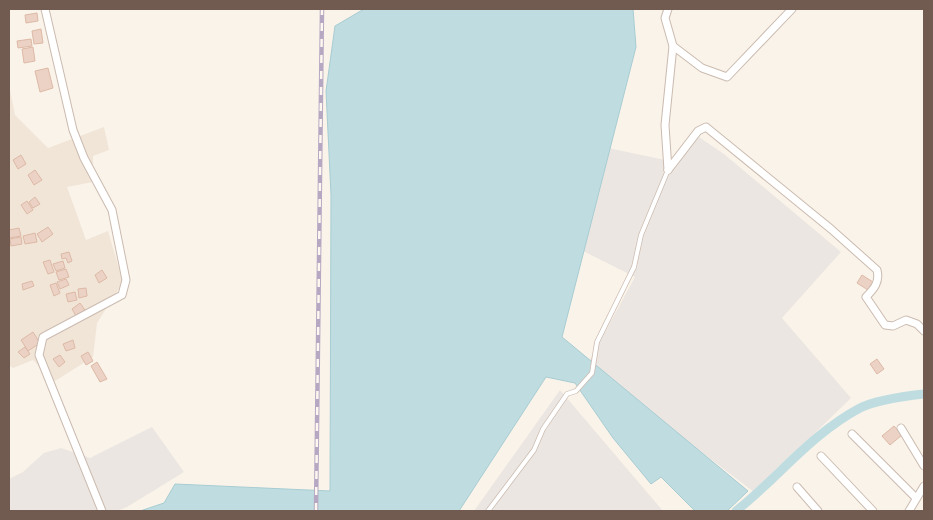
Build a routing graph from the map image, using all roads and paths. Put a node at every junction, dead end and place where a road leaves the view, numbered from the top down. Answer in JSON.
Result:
{"nodes":[{"id":1,"x":45,"y":9,"type":"edge"},
{"id":2,"x":668,"y":9,"type":"edge"},
{"id":3,"x":792,"y":9,"type":"edge"},
{"id":4,"x":673,"y":46,"type":"junction"},
{"id":5,"x":668,"y":170,"type":"junction"},
{"id":6,"x":924,"y":331,"type":"edge"},
{"id":7,"x":901,"y":428,"type":"dead end"},
{"id":8,"x":852,"y":434,"type":"dead end"},
{"id":9,"x":821,"y":456,"type":"dead end"},
{"id":10,"x":924,"y":466,"type":"edge"},
{"id":11,"x":924,"y":486,"type":"edge"},
{"id":12,"x":797,"y":487,"type":"dead end"},
{"id":13,"x":916,"y":498,"type":"junction"},
{"id":14,"x":102,"y":511,"type":"edge"},
{"id":15,"x":488,"y":511,"type":"edge"},
{"id":16,"x":818,"y":511,"type":"edge"},
{"id":17,"x":873,"y":511,"type":"edge"},
{"id":18,"x":908,"y":511,"type":"edge"}],
"edges":[{"from":1,"to":14,"type":"street"},
{"from":2,"to":4,"type":"street"},
{"from":3,"to":4,"type":"street"},
{"from":4,"to":5,"type":"street"},
{"from":5,"to":6,"type":"street"},
{"from":5,"to":15,"type":"lane"},
{"from":7,"to":10,"type":"street"},
{"from":8,"to":13,"type":"street"},
{"from":9,"to":17,"type":"street"},
{"from":11,"to":13,"type":"street"},
{"from":12,"to":16,"type":"street"},
{"from":13,"to":18,"type":"street"}]}
